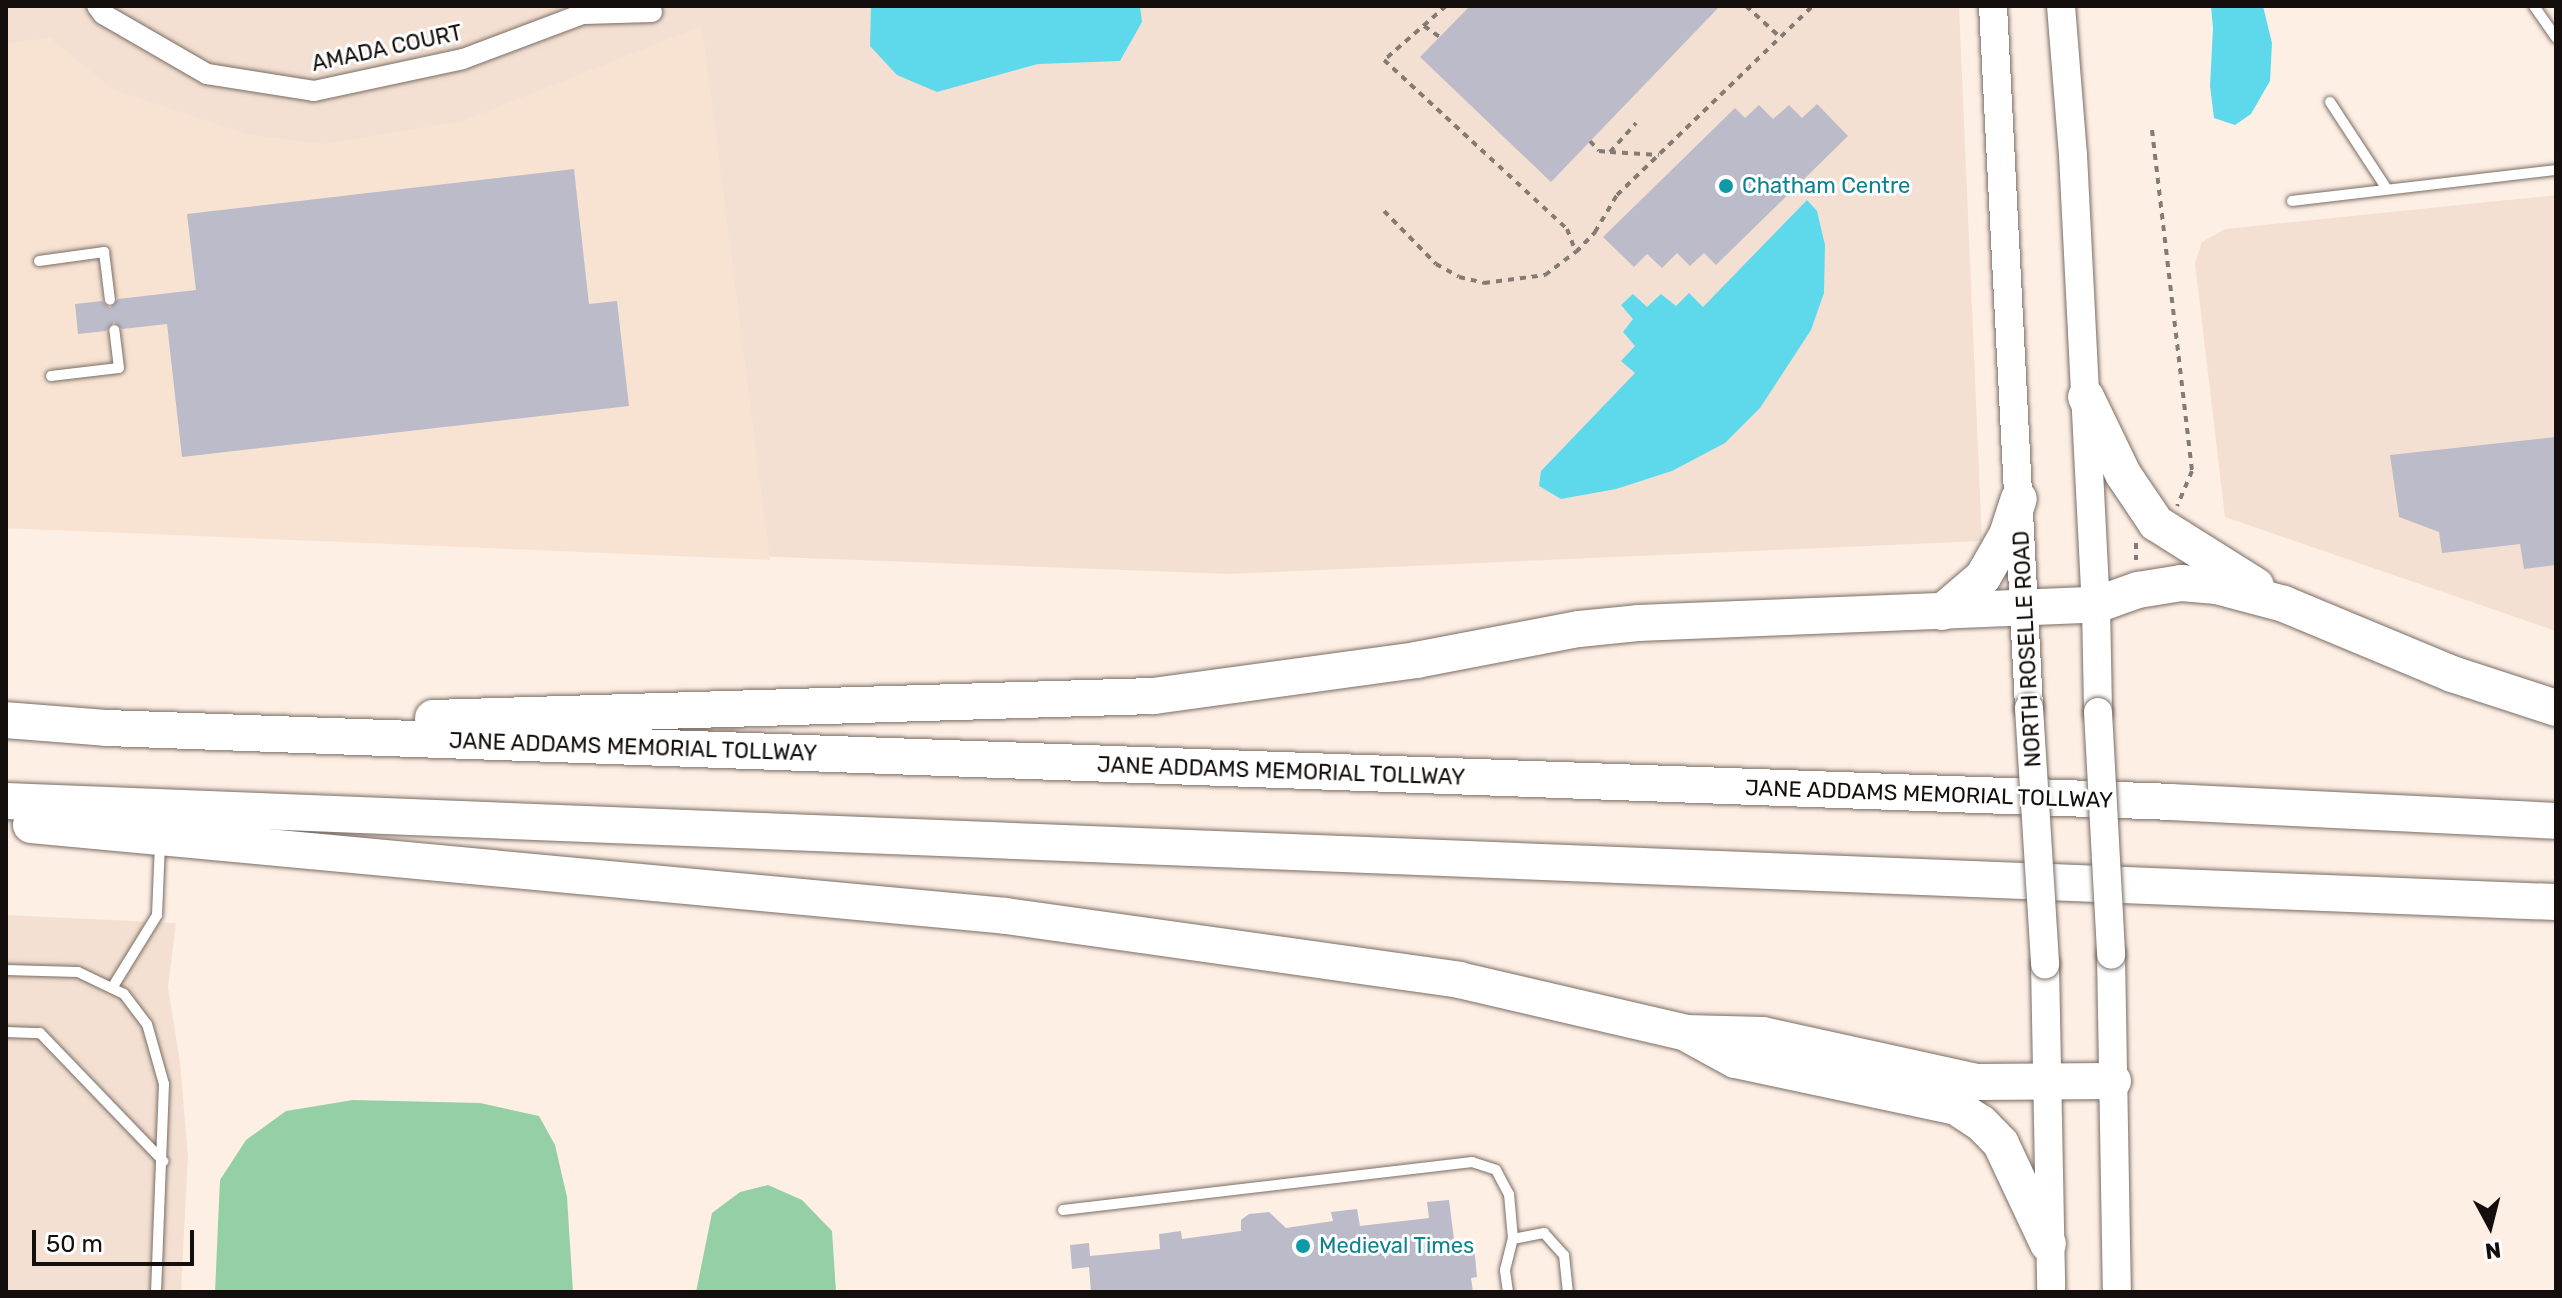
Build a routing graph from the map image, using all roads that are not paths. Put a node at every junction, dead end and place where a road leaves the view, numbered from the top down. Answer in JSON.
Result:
{"nodes":[{"id":1,"x":97,"y":6,"type":"edge"},
{"id":2,"x":1993,"y":6,"type":"edge"},
{"id":3,"x":2061,"y":6,"type":"edge"},
{"id":4,"x":2534,"y":6,"type":"edge"},
{"id":5,"x":652,"y":12,"type":"dead end"},
{"id":6,"x":2556,"y":38,"type":"edge"},
{"id":7,"x":2330,"y":102,"type":"dead end"},
{"id":8,"x":2556,"y":170,"type":"edge"},
{"id":9,"x":2387,"y":189,"type":"junction"},
{"id":10,"x":2292,"y":201,"type":"dead end"},
{"id":11,"x":39,"y":261,"type":"dead end"},
{"id":12,"x":110,"y":300,"type":"dead end"},
{"id":13,"x":114,"y":330,"type":"dead end"},
{"id":14,"x":51,"y":376,"type":"dead end"},
{"id":15,"x":2086,"y":397,"type":"junction"},
{"id":16,"x":2019,"y":499,"type":"junction"},
{"id":17,"x":2284,"y":604,"type":"junction"},
{"id":18,"x":2096,"y":605,"type":"junction"},
{"id":19,"x":2025,"y":608,"type":"junction"},
{"id":20,"x":1942,"y":612,"type":"junction"},
{"id":21,"x":2556,"y":708,"type":"edge"},
{"id":22,"x":6,"y":720,"type":"edge"},
{"id":23,"x":107,"y":728,"type":"junction"},
{"id":24,"x":6,"y":801,"type":"edge"},
{"id":25,"x":2556,"y":821,"type":"edge"},
{"id":26,"x":6,"y":822,"type":"edge"},
{"id":27,"x":161,"y":837,"type":"junction"},
{"id":28,"x":2556,"y":902,"type":"edge"},
{"id":29,"x":6,"y":970,"type":"edge"},
{"id":30,"x":112,"y":988,"type":"junction"},
{"id":31,"x":6,"y":1032,"type":"edge"},
{"id":32,"x":1686,"y":1033,"type":"junction"},
{"id":33,"x":2113,"y":1081,"type":"junction"},
{"id":34,"x":2047,"y":1084,"type":"junction"},
{"id":35,"x":163,"y":1161,"type":"junction"},
{"id":36,"x":1063,"y":1210,"type":"dead end"},
{"id":37,"x":1513,"y":1239,"type":"junction"},
{"id":38,"x":2048,"y":1244,"type":"junction"},
{"id":39,"x":156,"y":1292,"type":"edge"},
{"id":40,"x":1508,"y":1292,"type":"edge"},
{"id":41,"x":1568,"y":1292,"type":"edge"},
{"id":42,"x":2051,"y":1292,"type":"edge"},
{"id":43,"x":2117,"y":1292,"type":"edge"}],
"edges":[{"from":1,"to":5,"type":"street","name":"AMADA COURT"},
{"from":2,"to":16,"type":"main road","name":"NORTH ROSELLE ROAD"},
{"from":3,"to":15,"type":"main road"},
{"from":4,"to":6,"type":"lane"},
{"from":7,"to":9,"type":"lane"},
{"from":8,"to":9,"type":"lane"},
{"from":9,"to":10,"type":"lane"},
{"from":11,"to":12,"type":"lane"},
{"from":13,"to":14,"type":"lane"},
{"from":15,"to":17,"type":"highway"},
{"from":15,"to":18,"type":"main road"},
{"from":16,"to":19,"type":"main road","name":"NORTH ROSELLE ROAD"},
{"from":16,"to":20,"type":"highway"},
{"from":17,"to":18,"type":"highway"},
{"from":17,"to":21,"type":"highway"},
{"from":18,"to":19,"type":"highway"},
{"from":18,"to":33,"type":"main road","bridge":true},
{"from":19,"to":20,"type":"highway"},
{"from":19,"to":34,"type":"main road","name":"NORTH ROSELLE ROAD","bridge":true},
{"from":20,"to":23,"type":"highway"},
{"from":22,"to":23,"type":"highway","name":"JANE ADDAMS MEMORIAL TOLLWAY"},
{"from":23,"to":25,"type":"highway","name":"JANE ADDAMS MEMORIAL TOLLWAY"},
{"from":24,"to":28,"type":"highway"},
{"from":26,"to":27,"type":"highway"},
{"from":27,"to":30,"type":"lane"},
{"from":27,"to":32,"type":"highway"},
{"from":29,"to":30,"type":"lane"},
{"from":30,"to":35,"type":"lane"},
{"from":31,"to":35,"type":"lane"},
{"from":32,"to":34,"type":"highway"},
{"from":32,"to":38,"type":"highway"},
{"from":33,"to":34,"type":"highway"},
{"from":33,"to":43,"type":"main road"},
{"from":34,"to":38,"type":"main road","name":"NORTH ROSELLE ROAD"},
{"from":35,"to":39,"type":"lane"},
{"from":36,"to":37,"type":"lane"},
{"from":37,"to":40,"type":"lane"},
{"from":37,"to":41,"type":"lane"},
{"from":38,"to":42,"type":"main road","name":"NORTH ROSELLE ROAD"}]}
